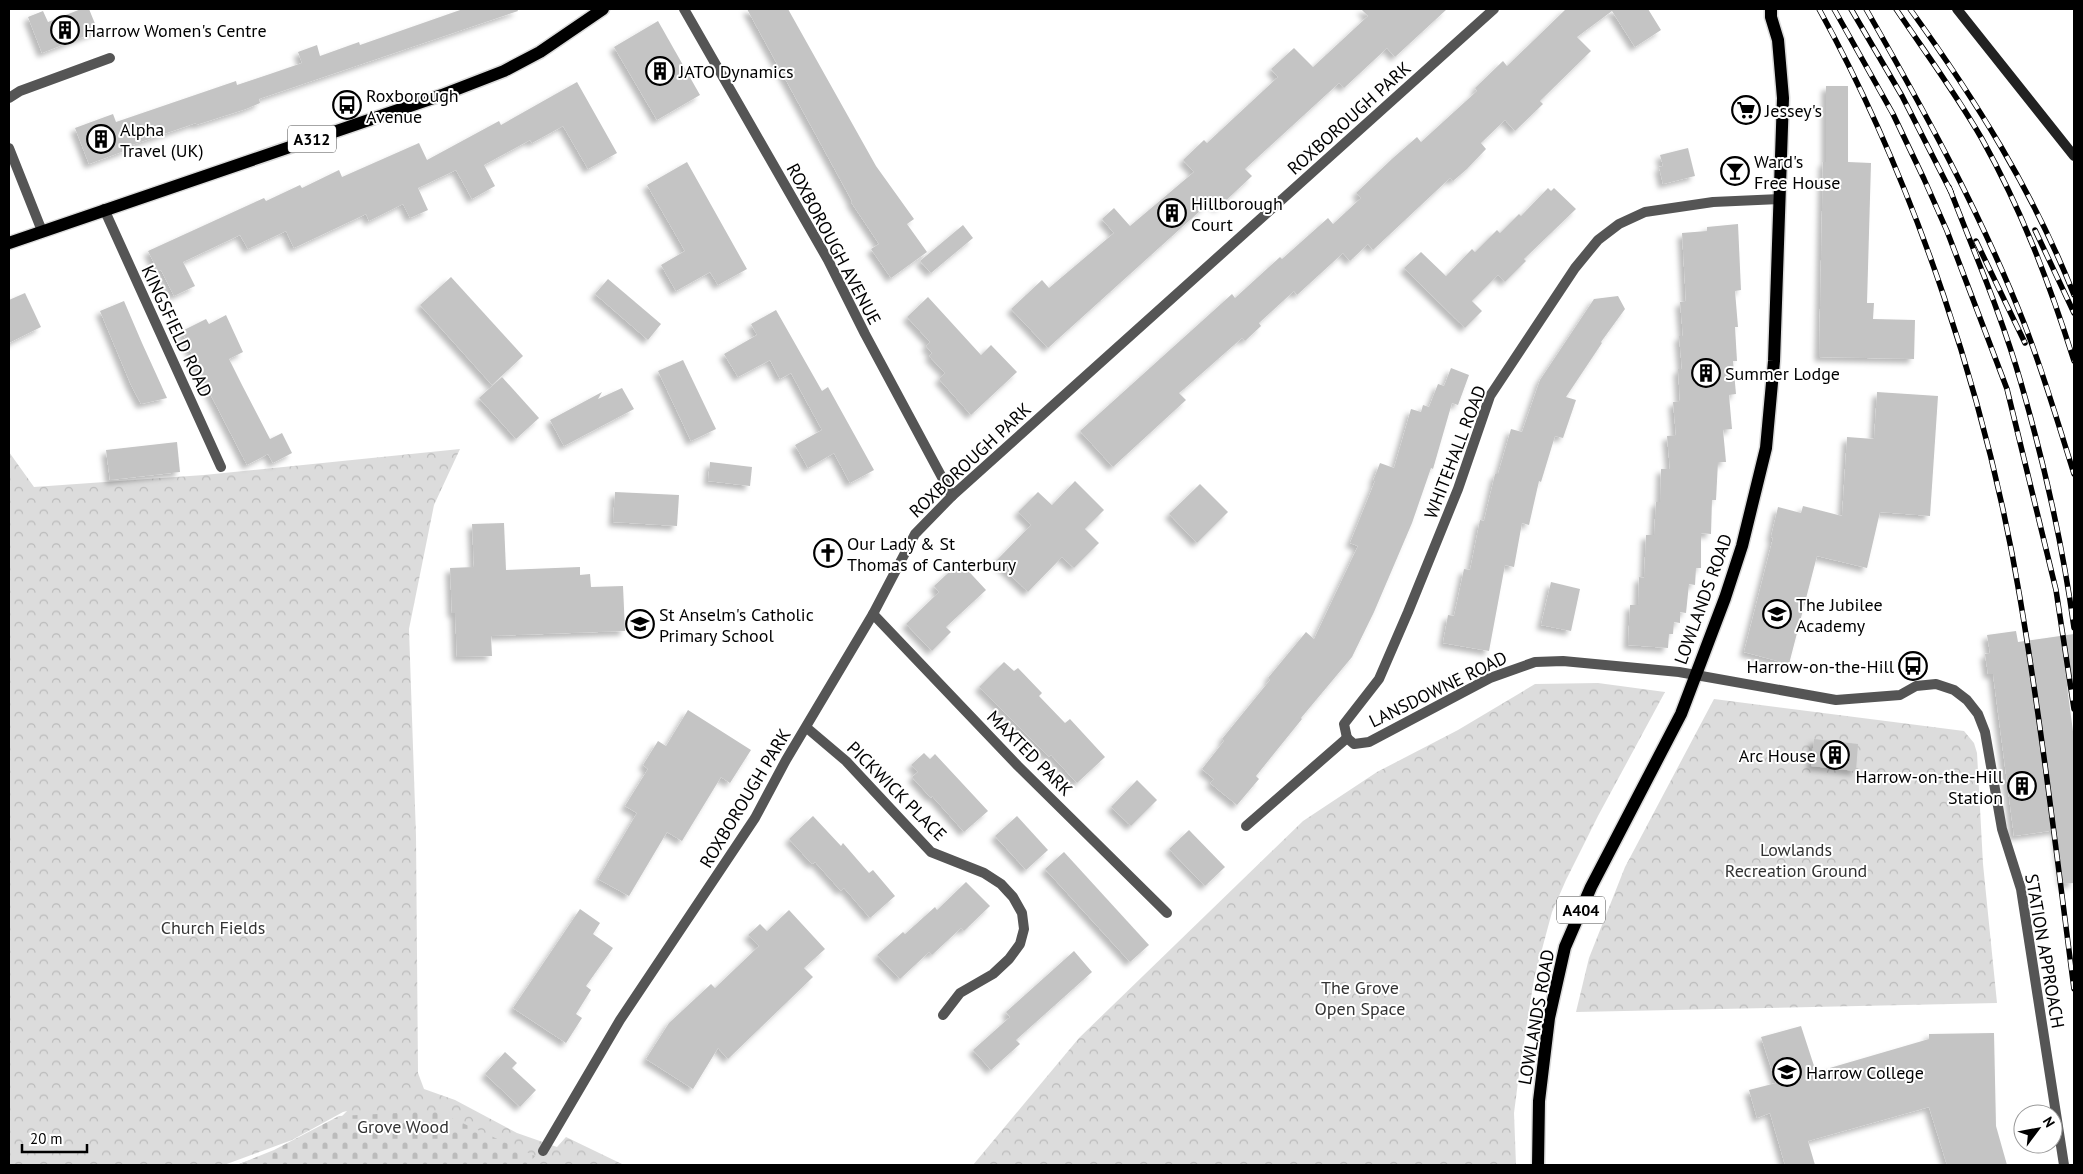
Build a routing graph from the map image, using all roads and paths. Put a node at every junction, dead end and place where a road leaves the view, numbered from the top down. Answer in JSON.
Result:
{"nodes":[{"id":1,"x":603,"y":9,"type":"edge"},
{"id":2,"x":684,"y":9,"type":"edge"},
{"id":3,"x":1494,"y":9,"type":"edge"},
{"id":4,"x":1957,"y":9,"type":"edge"},
{"id":5,"x":1768,"y":12,"type":"edge"},
{"id":6,"x":110,"y":58,"type":"dead end"},
{"id":7,"x":9,"y":98,"type":"edge"},
{"id":8,"x":9,"y":148,"type":"edge"},
{"id":9,"x":2074,"y":156,"type":"edge"},
{"id":10,"x":1780,"y":199,"type":"junction"},
{"id":11,"x":104,"y":210,"type":"junction"},
{"id":12,"x":42,"y":231,"type":"junction"},
{"id":13,"x":9,"y":243,"type":"edge"},
{"id":14,"x":221,"y":467,"type":"dead end"},
{"id":15,"x":952,"y":496,"type":"junction"},
{"id":16,"x":873,"y":614,"type":"junction"},
{"id":17,"x":1695,"y":674,"type":"junction"},
{"id":18,"x":807,"y":728,"type":"junction"},
{"id":19,"x":1348,"y":738,"type":"junction"},
{"id":20,"x":1246,"y":826,"type":"dead end"},
{"id":21,"x":1167,"y":913,"type":"dead end"},
{"id":22,"x":942,"y":1015,"type":"dead end"},
{"id":23,"x":543,"y":1151,"type":"dead end"},
{"id":24,"x":1538,"y":1165,"type":"edge"},
{"id":25,"x":2064,"y":1165,"type":"edge"}],
"edges":[{"from":1,"to":11,"type":"main road","number":"A312"},
{"from":2,"to":15,"type":"street","name":"ROXBOROUGH AVENUE"},
{"from":3,"to":15,"type":"street","name":"ROXBOROUGH PARK"},
{"from":4,"to":9,"type":"main road"},
{"from":5,"to":10,"type":"main road","name":"LOWLANDS ROAD","number":"A404"},
{"from":6,"to":7,"type":"street"},
{"from":8,"to":12,"type":"street"},
{"from":10,"to":17,"type":"main road","name":"LOWLANDS ROAD","number":"A404"},
{"from":10,"to":19,"type":"street","name":"WHITEHALL ROAD"},
{"from":11,"to":12,"type":"main road","number":"A312"},
{"from":11,"to":14,"type":"street","name":"KINGSFIELD ROAD"},
{"from":12,"to":13,"type":"main road","number":"A312"},
{"from":15,"to":16,"type":"street","name":"ROXBOROUGH PARK"},
{"from":16,"to":18,"type":"street","name":"ROXBOROUGH PARK"},
{"from":16,"to":21,"type":"street","name":"MAXTED PARK"},
{"from":17,"to":19,"type":"street","name":"LANSDOWNE ROAD"},
{"from":17,"to":24,"type":"main road","name":"LOWLANDS ROAD","number":"A404"},
{"from":17,"to":25,"type":"street","name":"STATION APPROACH"},
{"from":18,"to":22,"type":"street","name":"PICKWICK PLACE"},
{"from":18,"to":23,"type":"street","name":"ROXBOROUGH PARK"},
{"from":19,"to":20,"type":"street"}]}
